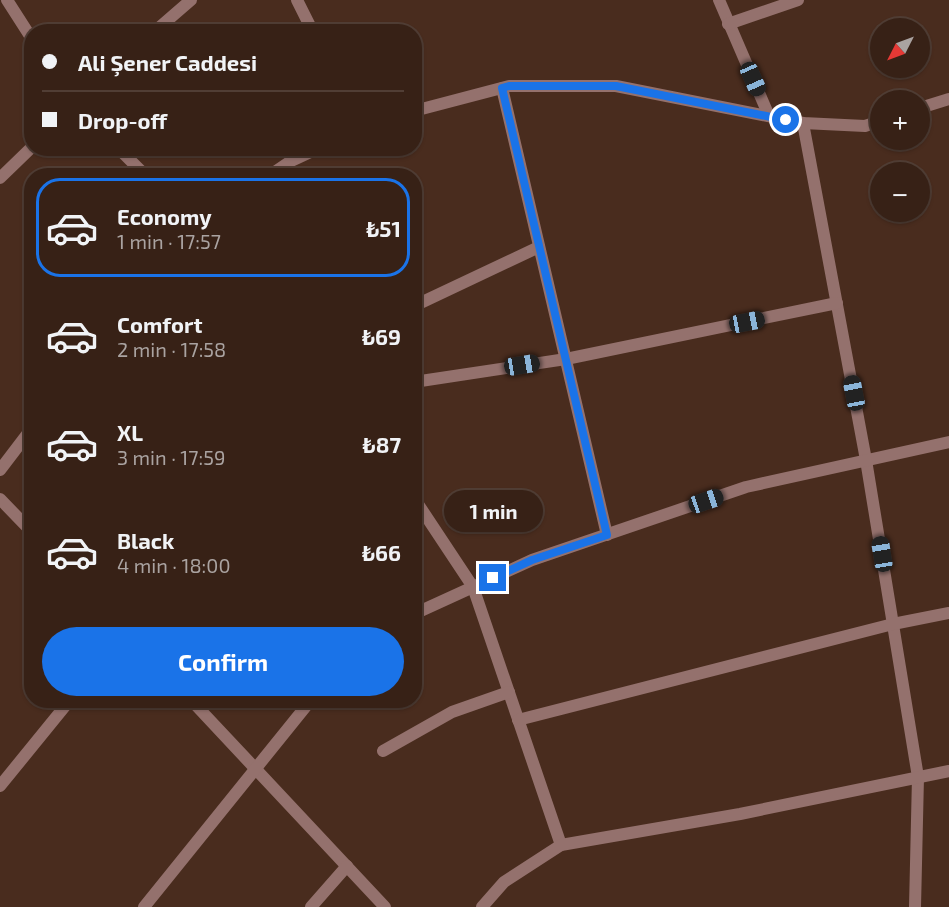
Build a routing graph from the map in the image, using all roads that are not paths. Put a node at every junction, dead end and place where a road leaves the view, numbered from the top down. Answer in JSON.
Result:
{"nodes":[{"id":1,"x":7,"y":0,"type":"edge"},
{"id":2,"x":191,"y":0,"type":"edge"},
{"id":3,"x":297,"y":0,"type":"edge"},
{"id":4,"x":719,"y":0,"type":"edge"},
{"id":5,"x":798,"y":0,"type":"edge"},
{"id":6,"x":163,"y":24,"type":"edge"},
{"id":7,"x":309,"y":24,"type":"edge"},
{"id":8,"x":728,"y":24,"type":"junction"},
{"id":9,"x":24,"y":27,"type":"edge"},
{"id":10,"x":502,"y":88,"type":"junction"},
{"id":11,"x":949,"y":99,"type":"edge"},
{"id":12,"x":930,"y":105,"type":"edge"},
{"id":13,"x":422,"y":109,"type":"edge"},
{"id":14,"x":769,"y":116,"type":"junction"},
{"id":15,"x":803,"y":123,"type":"junction"},
{"id":16,"x":870,"y":124,"type":"edge"},
{"id":17,"x":24,"y":155,"type":"edge"},
{"id":18,"x":126,"y":156,"type":"edge"},
{"id":19,"x":302,"y":156,"type":"edge"},
{"id":20,"x":138,"y":168,"type":"edge"},
{"id":21,"x":281,"y":168,"type":"edge"},
{"id":22,"x":0,"y":178,"type":"edge"},
{"id":23,"x":539,"y":247,"type":"junction"},
{"id":24,"x":422,"y":302,"type":"edge"},
{"id":25,"x":837,"y":303,"type":"junction"},
{"id":26,"x":566,"y":358,"type":"junction"},
{"id":27,"x":422,"y":381,"type":"edge"},
{"id":28,"x":24,"y":438,"type":"edge"},
{"id":29,"x":949,"y":442,"type":"edge"},
{"id":30,"x":866,"y":460,"type":"junction"},
{"id":31,"x":0,"y":470,"type":"edge"},
{"id":32,"x":0,"y":499,"type":"edge"},
{"id":33,"x":422,"y":510,"type":"edge"},
{"id":34,"x":24,"y":524,"type":"edge"},
{"id":35,"x":607,"y":535,"type":"junction"},
{"id":36,"x":473,"y":587,"type":"junction"},
{"id":37,"x":422,"y":610,"type":"edge"},
{"id":38,"x":949,"y":613,"type":"edge"},
{"id":39,"x":893,"y":624,"type":"junction"},
{"id":40,"x":509,"y":692,"type":"junction"},
{"id":41,"x":63,"y":708,"type":"edge"},
{"id":42,"x":198,"y":708,"type":"edge"},
{"id":43,"x":305,"y":708,"type":"edge"},
{"id":44,"x":518,"y":720,"type":"junction"},
{"id":45,"x":383,"y":751,"type":"dead end"},
{"id":46,"x":256,"y":770,"type":"junction"},
{"id":47,"x":949,"y":771,"type":"edge"},
{"id":48,"x":918,"y":777,"type":"junction"},
{"id":49,"x":0,"y":786,"type":"edge"},
{"id":50,"x":561,"y":845,"type":"junction"},
{"id":51,"x":346,"y":866,"type":"junction"},
{"id":52,"x":144,"y":907,"type":"edge"},
{"id":53,"x":311,"y":907,"type":"edge"},
{"id":54,"x":385,"y":907,"type":"edge"},
{"id":55,"x":482,"y":907,"type":"edge"},
{"id":56,"x":915,"y":907,"type":"edge"}],
"edges":[{"from":1,"to":9,"type":"street"},
{"from":2,"to":6,"type":"street"},
{"from":3,"to":7,"type":"street"},
{"from":4,"to":8,"type":"street"},
{"from":5,"to":8,"type":"street"},
{"from":8,"to":14,"type":"street"},
{"from":10,"to":13,"type":"street"},
{"from":10,"to":14,"type":"street"},
{"from":10,"to":23,"type":"street"},
{"from":11,"to":12,"type":"street"},
{"from":14,"to":15,"type":"street"},
{"from":15,"to":16,"type":"street"},
{"from":15,"to":25,"type":"street"},
{"from":17,"to":22,"type":"street"},
{"from":18,"to":20,"type":"street"},
{"from":19,"to":21,"type":"street"},
{"from":23,"to":24,"type":"street"},
{"from":23,"to":26,"type":"street"},
{"from":25,"to":26,"type":"street"},
{"from":25,"to":30,"type":"street"},
{"from":26,"to":27,"type":"street"},
{"from":26,"to":35,"type":"street"},
{"from":28,"to":31,"type":"street"},
{"from":29,"to":30,"type":"street"},
{"from":30,"to":35,"type":"street"},
{"from":30,"to":39,"type":"street"},
{"from":32,"to":34,"type":"street"},
{"from":33,"to":36,"type":"street"},
{"from":35,"to":36,"type":"street"},
{"from":36,"to":37,"type":"street"},
{"from":36,"to":40,"type":"street"},
{"from":38,"to":39,"type":"street"},
{"from":39,"to":44,"type":"street"},
{"from":39,"to":48,"type":"street"},
{"from":40,"to":44,"type":"street"},
{"from":40,"to":45,"type":"street"},
{"from":41,"to":49,"type":"street"},
{"from":42,"to":46,"type":"street"},
{"from":43,"to":46,"type":"street"},
{"from":44,"to":50,"type":"street"},
{"from":46,"to":51,"type":"street"},
{"from":46,"to":52,"type":"street"},
{"from":47,"to":48,"type":"street"},
{"from":48,"to":50,"type":"street"},
{"from":48,"to":56,"type":"street"},
{"from":50,"to":55,"type":"street"},
{"from":51,"to":53,"type":"street"},
{"from":51,"to":54,"type":"street"}]}
